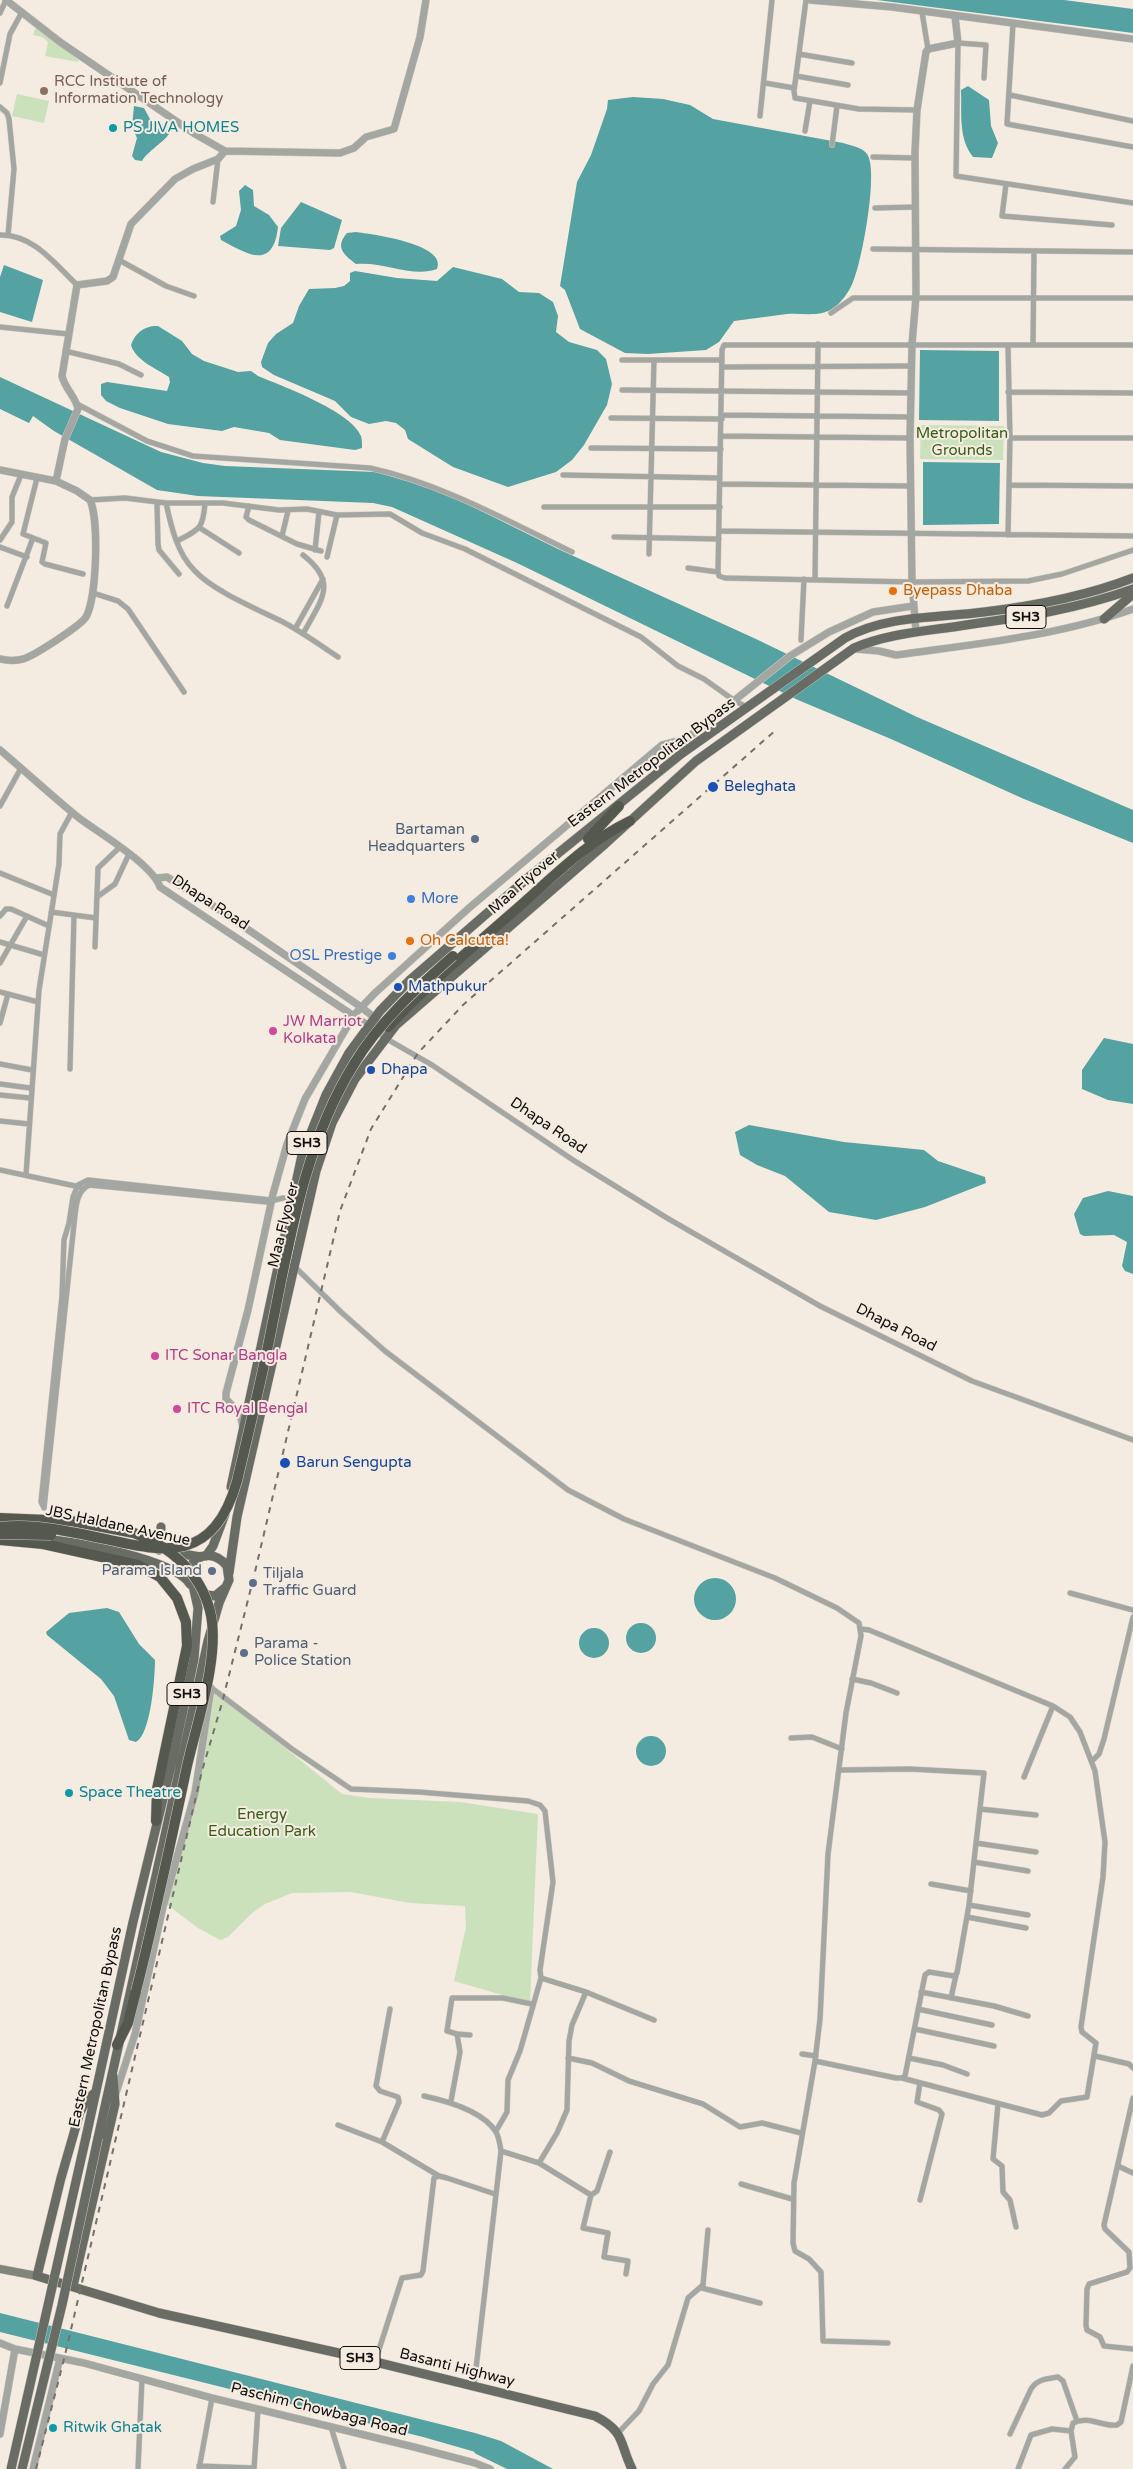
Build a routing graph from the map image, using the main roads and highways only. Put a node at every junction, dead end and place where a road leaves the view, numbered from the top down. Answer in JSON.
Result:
{"nodes":[{"id":1,"x":1133,"y":578,"type":"edge"},
{"id":2,"x":1133,"y":589,"type":"edge"},
{"id":3,"x":1133,"y":594,"type":"edge"},
{"id":4,"x":1104,"y":620,"type":"road end"},
{"id":5,"x":619,"y":806,"type":"junction"},
{"id":6,"x":630,"y":821,"type":"junction"},
{"id":7,"x":458,"y":956,"type":"junction"},
{"id":8,"x":0,"y":1518,"type":"edge"},
{"id":9,"x":0,"y":1523,"type":"edge"},
{"id":10,"x":0,"y":1527,"type":"edge"},
{"id":11,"x":162,"y":1527,"type":"dead end"},
{"id":12,"x":0,"y":1534,"type":"edge"},
{"id":13,"x":0,"y":1540,"type":"edge"},
{"id":14,"x":159,"y":1550,"type":"junction"},
{"id":15,"x":203,"y":1556,"type":"junction"},
{"id":16,"x":230,"y":1573,"type":"junction"},
{"id":17,"x":192,"y":1587,"type":"junction"},
{"id":18,"x":226,"y":1587,"type":"junction"},
{"id":19,"x":156,"y":1821,"type":"junction"},
{"id":20,"x":117,"y":2045,"type":"junction"},
{"id":21,"x":112,"y":2068,"type":"junction"},
{"id":22,"x":96,"y":2092,"type":"junction"},
{"id":23,"x":0,"y":2269,"type":"edge"},
{"id":24,"x":37,"y":2276,"type":"junction"},
{"id":25,"x":73,"y":2286,"type":"junction"},
{"id":26,"x":630,"y":2463,"type":"edge"},
{"id":27,"x":11,"y":2469,"type":"edge"},
{"id":28,"x":22,"y":2469,"type":"edge"}],
"edges":[{"from":1,"to":5,"type":"main road","name":"Eastern Metropolitan Bypass","number":"SH3"},
{"from":2,"to":6,"type":"main road","name":"Eastern Metropolitan Bypass","number":"SH3"},
{"from":3,"to":4,"type":"main road"},
{"from":5,"to":7,"type":"highway","name":"Maa Flyover"},
{"from":5,"to":15,"type":"main road","name":"Eastern Metropolitan Bypass","number":"SH3"},
{"from":6,"to":7,"type":"highway","name":"Maa Flyover"},
{"from":6,"to":16,"type":"main road","name":"Eastern Metropolitan Bypass","number":"SH3"},
{"from":7,"to":10,"type":"highway","name":"Maa Flyover","bridge":true},
{"from":7,"to":12,"type":"highway","name":"Maa Flyover","bridge":true},
{"from":8,"to":20,"type":"highway","bridge":true},
{"from":9,"to":14,"type":"main road","name":"JBS Haldane Avenue"},
{"from":11,"to":14,"type":"main road"},
{"from":13,"to":17,"type":"main road","name":"JBS Haldane Avenue"},
{"from":13,"to":19,"type":"highway"},
{"from":14,"to":15,"type":"main road","name":"JBS Haldane Avenue"},
{"from":15,"to":16,"type":"main road"},
{"from":15,"to":17,"type":"main road","number":"SH3"},
{"from":16,"to":18,"type":"main road","number":"SH3"},
{"from":17,"to":18,"type":"main road"},
{"from":17,"to":19,"type":"main road","name":"Eastern Metropolitan Bypass","number":"SH3"},
{"from":18,"to":20,"type":"main road","number":"SH3"},
{"from":19,"to":22,"type":"main road","name":"Eastern Metropolitan Bypass","number":"SH3"},
{"from":20,"to":21,"type":"main road","number":"SH3"},
{"from":21,"to":25,"type":"main road","number":"SH3"},
{"from":21,"to":28,"type":"main road","bridge":true},
{"from":22,"to":24,"type":"main road","number":"SH3"},
{"from":22,"to":27,"type":"main road","name":"Eastern Metropolitan Bypass","bridge":true},
{"from":23,"to":24,"type":"main road"},
{"from":24,"to":25,"type":"main road","number":"SH3"},
{"from":25,"to":26,"type":"main road","name":"Basanti Highway","number":"SH3"}]}
